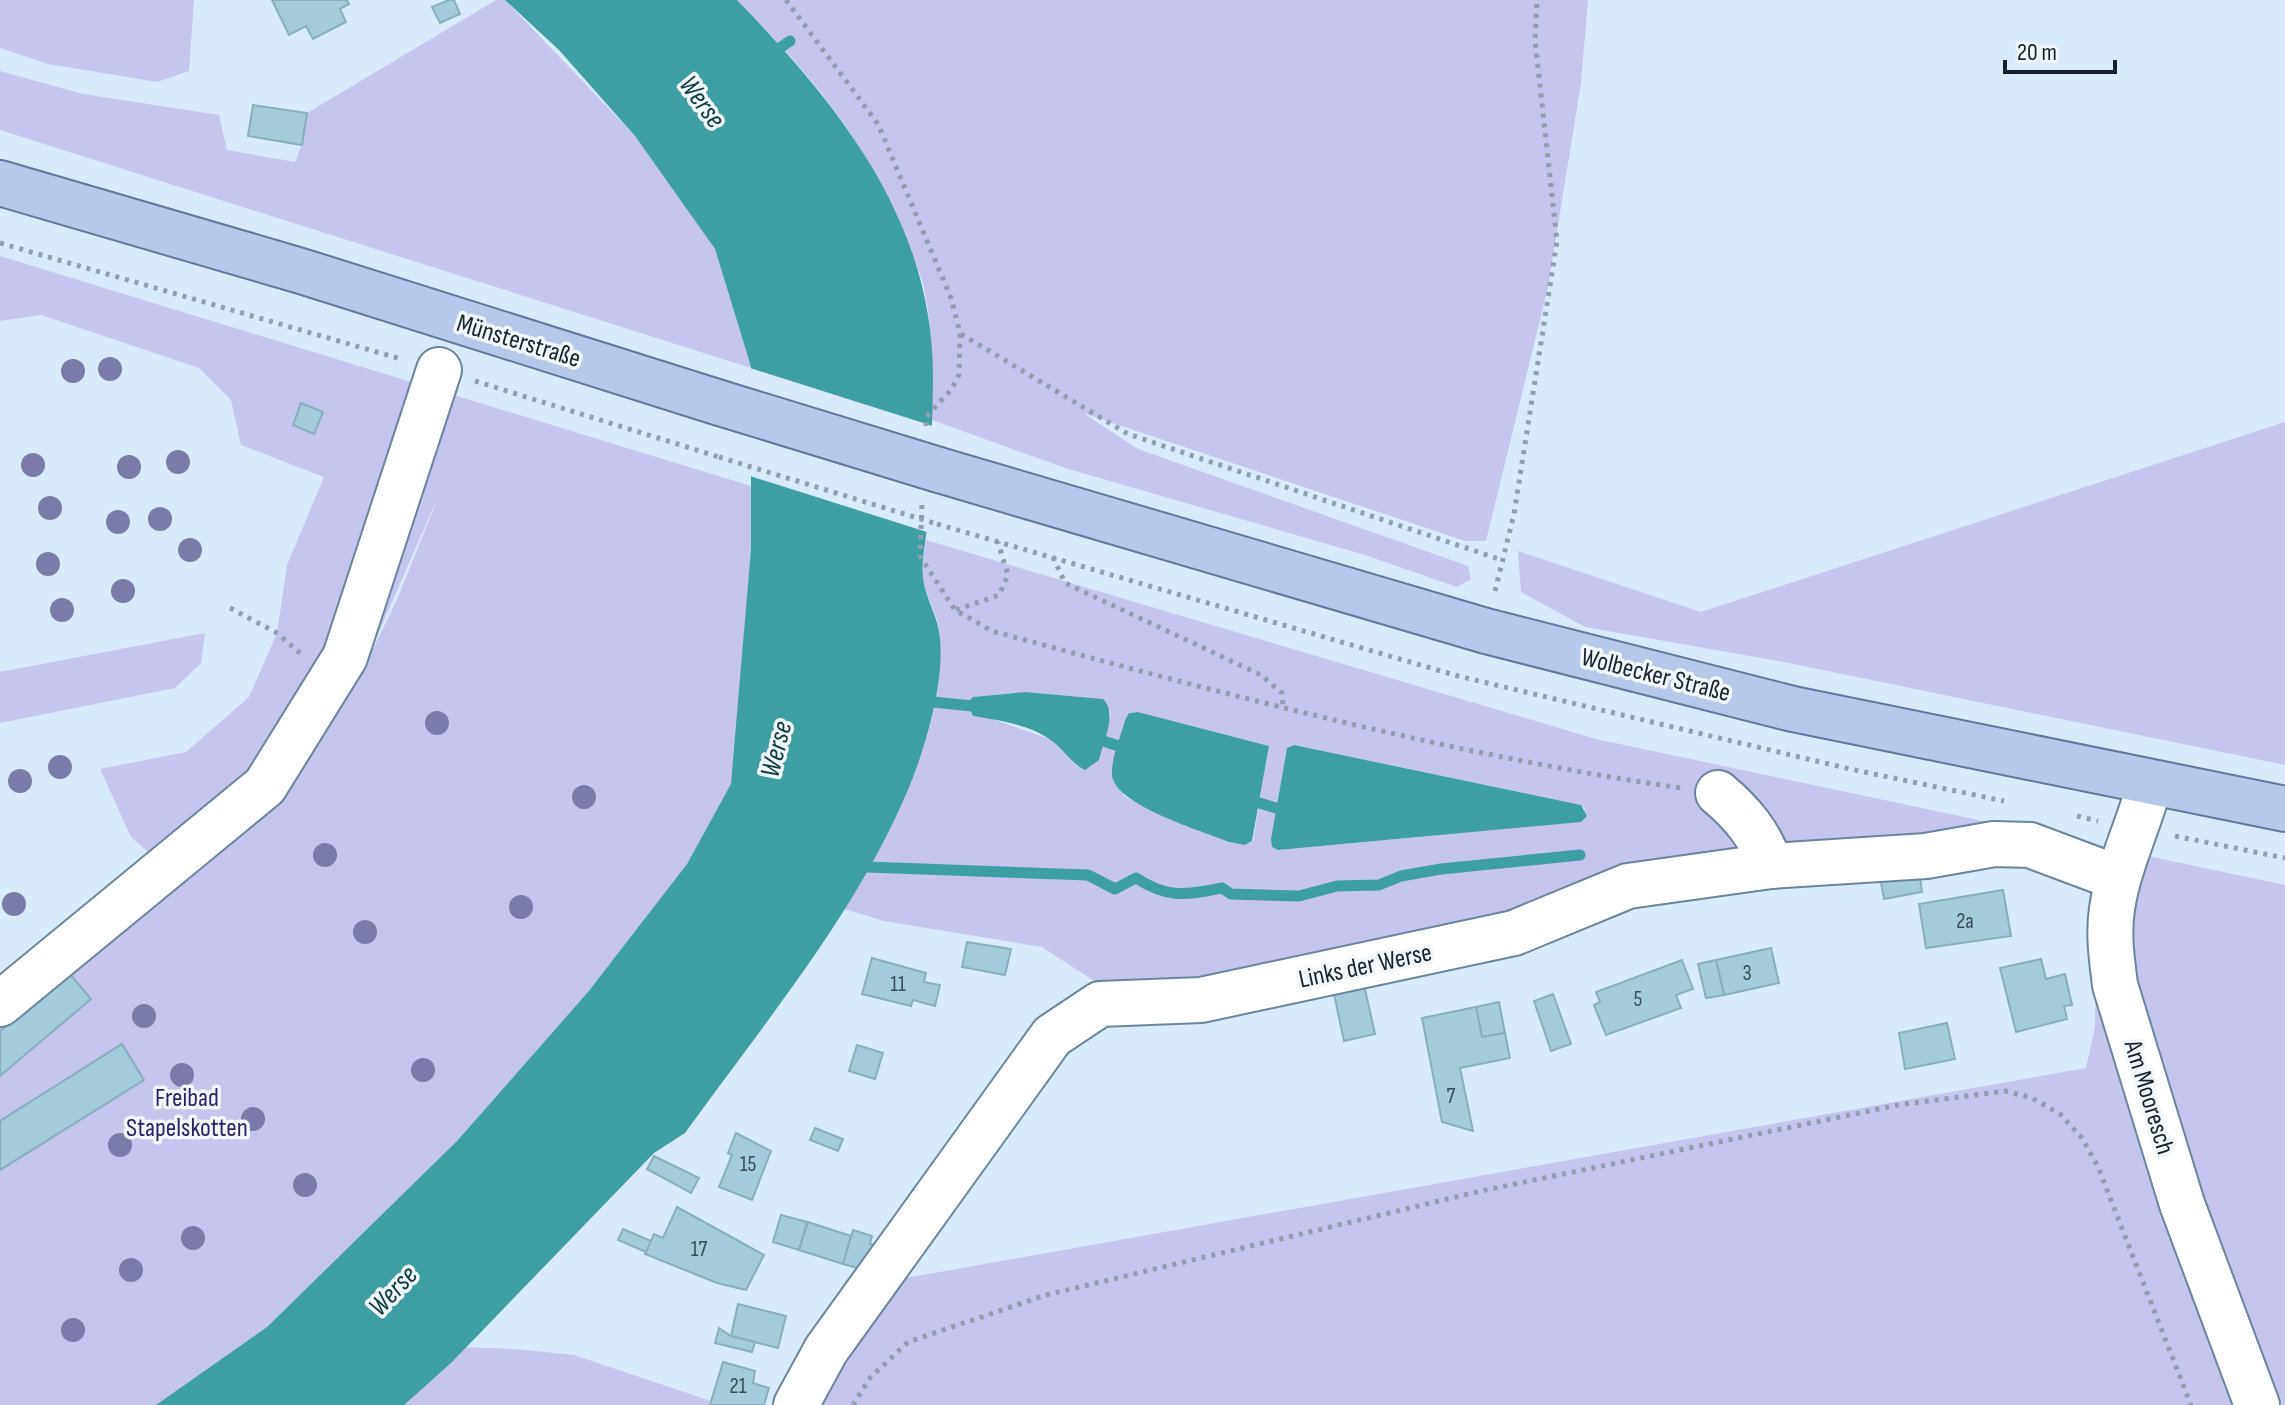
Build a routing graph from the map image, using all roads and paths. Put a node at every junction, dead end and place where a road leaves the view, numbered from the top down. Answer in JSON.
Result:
{"nodes":[{"id":1,"x":786,"y":0,"type":"edge"},
{"id":2,"x":1537,"y":0,"type":"edge"},
{"id":3,"x":0,"y":183,"type":"edge"},
{"id":4,"x":0,"y":243,"type":"edge"},
{"id":5,"x":960,"y":333,"type":"junction"},
{"id":6,"x":439,"y":370,"type":"junction"},
{"id":7,"x":951,"y":390,"type":"dead end"},
{"id":8,"x":1036,"y":501,"type":"joint"},
{"id":9,"x":998,"y":542,"type":"junction"},
{"id":10,"x":1502,"y":560,"type":"junction"},
{"id":11,"x":937,"y":584,"type":"dead end"},
{"id":12,"x":230,"y":608,"type":"dead end"},
{"id":13,"x":955,"y":610,"type":"junction"},
{"id":14,"x":1486,"y":631,"type":"junction"},
{"id":15,"x":331,"y":680,"type":"junction"},
{"id":16,"x":1283,"y":706,"type":"junction"},
{"id":17,"x":2150,"y":783,"type":"junction"},
{"id":18,"x":1718,"y":793,"type":"joint"},
{"id":19,"x":2285,"y":809,"type":"edge"},
{"id":20,"x":2138,"y":829,"type":"junction"},
{"id":21,"x":2285,"y":858,"type":"edge"},
{"id":22,"x":1771,"y":866,"type":"junction"},
{"id":23,"x":2118,"y":878,"type":"junction"},
{"id":24,"x":0,"y":1004,"type":"edge"},
{"id":25,"x":796,"y":1405,"type":"edge"},
{"id":26,"x":853,"y":1405,"type":"edge"},
{"id":27,"x":2191,"y":1405,"type":"edge"},
{"id":28,"x":2257,"y":1405,"type":"edge"}],
"edges":[{"from":1,"to":5,"type":"path"},
{"from":2,"to":10,"type":"path"},
{"from":3,"to":8,"type":"main road","name":"Münsterstraße","bridge":true},
{"from":4,"to":6,"type":"path"},
{"from":5,"to":7,"type":"path"},
{"from":5,"to":10,"type":"path"},
{"from":6,"to":9,"type":"path","bridge":true},
{"from":6,"to":15,"type":"street"},
{"from":8,"to":14,"type":"main road","name":"Wolbecker Straße"},
{"from":9,"to":13,"type":"path"},
{"from":9,"to":16,"type":"path"},
{"from":10,"to":14,"type":"path"},
{"from":11,"to":13,"type":"path"},
{"from":12,"to":15,"type":"path"},
{"from":13,"to":16,"type":"path"},
{"from":14,"to":17,"type":"main road","name":"Wolbecker Straße"},
{"from":15,"to":24,"type":"street"},
{"from":16,"to":18,"type":"path"},
{"from":17,"to":19,"type":"main road","name":"Wolbecker Straße"},
{"from":17,"to":20,"type":"street","name":"Am Mooresch"},
{"from":18,"to":22,"type":"street"},
{"from":20,"to":21,"type":"path"},
{"from":20,"to":23,"type":"street","name":"Am Mooresch"},
{"from":22,"to":23,"type":"street","name":"Links der Werse"},
{"from":22,"to":25,"type":"street","name":"Links der Werse"},
{"from":23,"to":28,"type":"street","name":"Am Mooresch"},
{"from":26,"to":27,"type":"path"}]}
